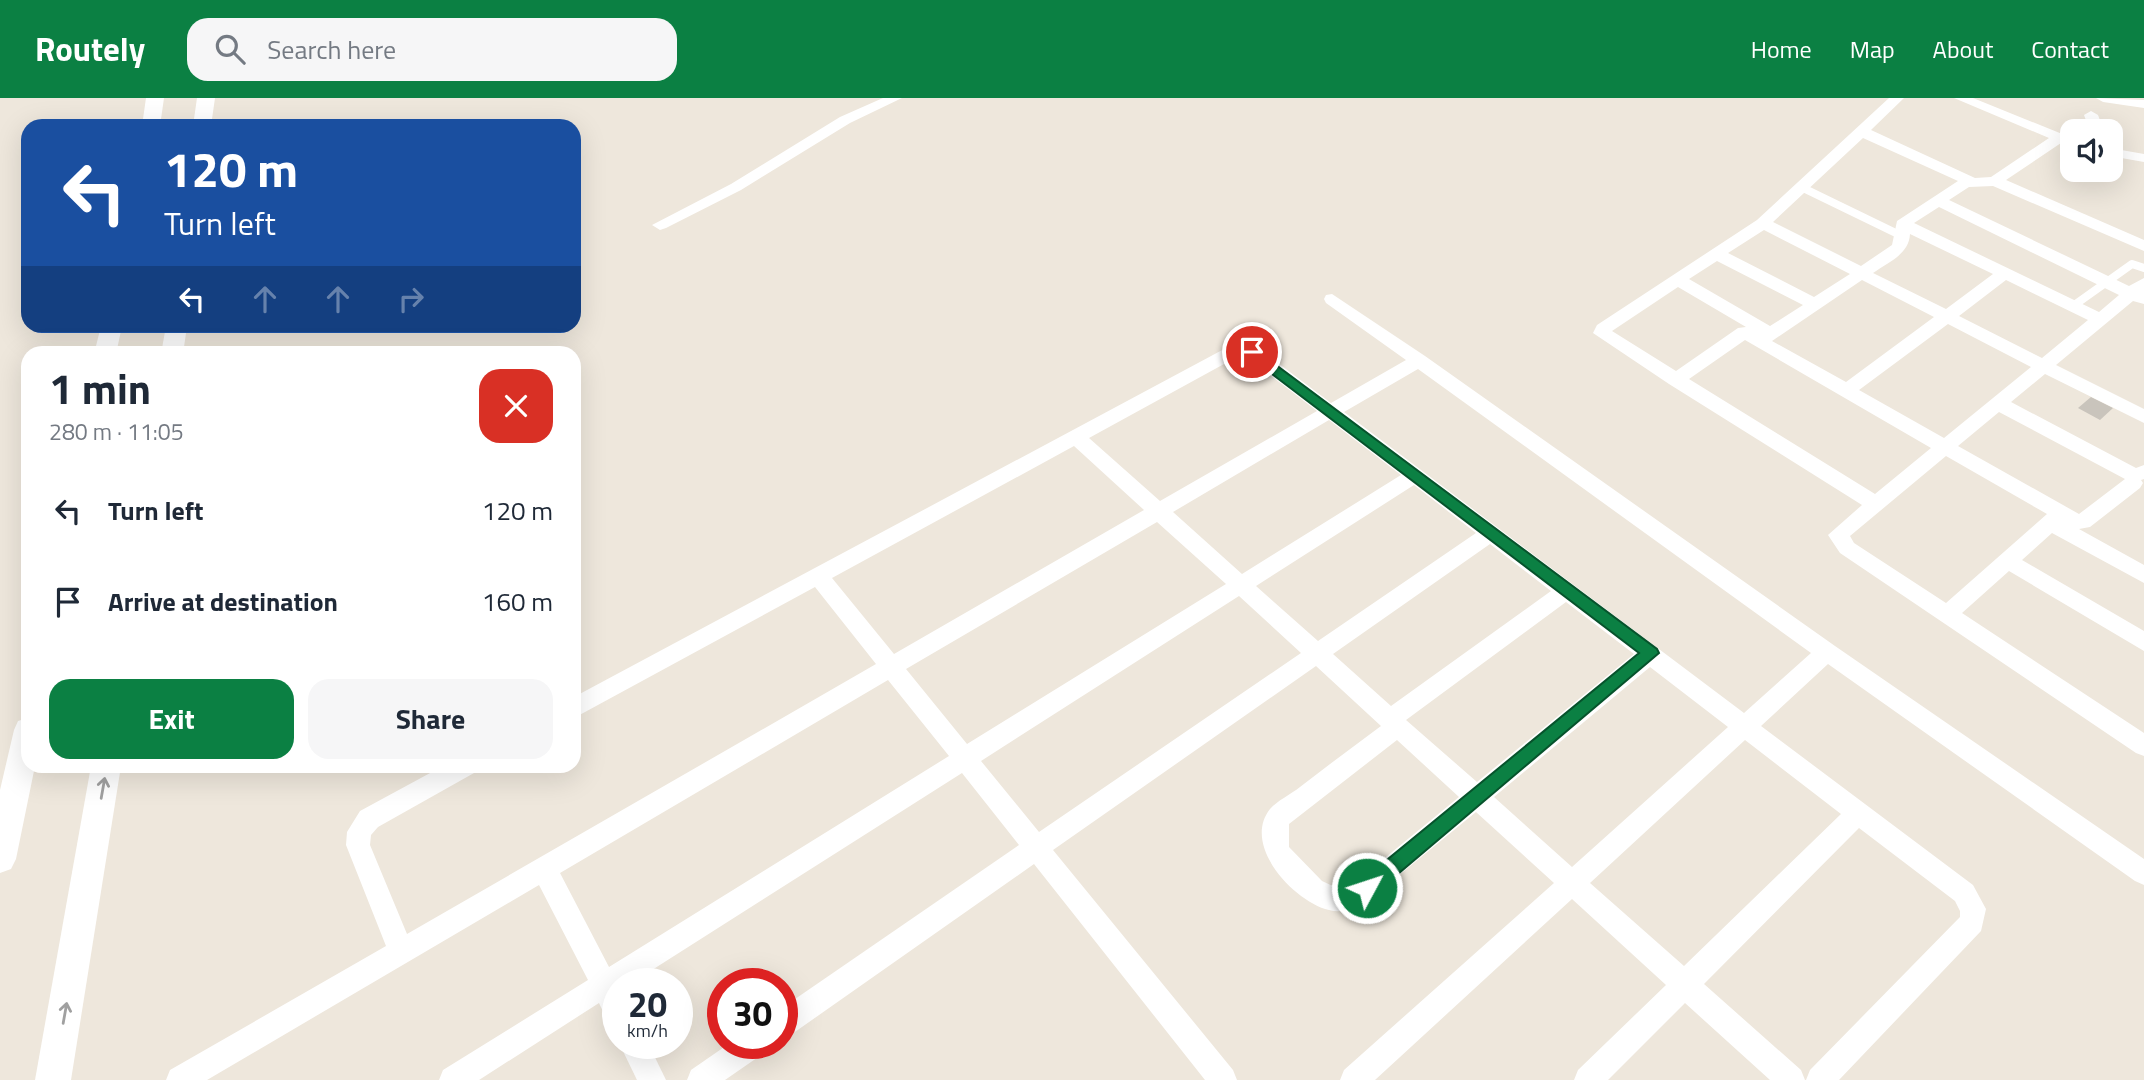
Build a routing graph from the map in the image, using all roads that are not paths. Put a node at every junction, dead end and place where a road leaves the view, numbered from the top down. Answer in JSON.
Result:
{"nodes":[{"id":1,"x":155,"y":98,"type":"edge"},
{"id":2,"x":206,"y":98,"type":"edge"},
{"id":3,"x":895,"y":98,"type":"edge"},
{"id":4,"x":1897,"y":98,"type":"edge"},
{"id":5,"x":1961,"y":98,"type":"edge"},
{"id":6,"x":2103,"y":98,"type":"edge"},
{"id":7,"x":2144,"y":104,"type":"edge"},
{"id":8,"x":2091,"y":115,"type":"dead end"},
{"id":9,"x":152,"y":119,"type":"edge"},
{"id":10,"x":203,"y":119,"type":"edge"},
{"id":11,"x":2092,"y":119,"type":"edge"},
{"id":12,"x":1860,"y":131,"type":"junction"},
{"id":13,"x":2060,"y":139,"type":"edge"},
{"id":14,"x":2060,"y":144,"type":"edge"},
{"id":15,"x":2123,"y":154,"type":"edge"},
{"id":16,"x":2144,"y":158,"type":"edge"},
{"id":17,"x":1969,"y":181,"type":"junction"},
{"id":18,"x":1995,"y":181,"type":"junction"},
{"id":19,"x":1801,"y":187,"type":"junction"},
{"id":20,"x":1936,"y":200,"type":"junction"},
{"id":21,"x":1763,"y":223,"type":"junction"},
{"id":22,"x":660,"y":225,"type":"dead end"},
{"id":23,"x":1903,"y":230,"type":"junction"},
{"id":24,"x":2144,"y":246,"type":"edge"},
{"id":25,"x":1717,"y":254,"type":"junction"},
{"id":26,"x":2144,"y":268,"type":"edge"},
{"id":27,"x":1862,"y":273,"type":"junction"},
{"id":28,"x":2004,"y":274,"type":"junction"},
{"id":29,"x":1678,"y":280,"type":"junction"},
{"id":30,"x":2106,"y":282,"type":"junction"},
{"id":31,"x":2140,"y":292,"type":"edge"},
{"id":32,"x":1332,"y":299,"type":"dead end"},
{"id":33,"x":1815,"y":304,"type":"junction"},
{"id":34,"x":2073,"y":306,"type":"junction"},
{"id":35,"x":1945,"y":316,"type":"junction"},
{"id":36,"x":2100,"y":319,"type":"junction"},
{"id":37,"x":1765,"y":337,"type":"junction"},
{"id":38,"x":1419,"y":360,"type":"junction"},
{"id":39,"x":2043,"y":366,"type":"junction"},
{"id":40,"x":1675,"y":380,"type":"junction"},
{"id":41,"x":1846,"y":391,"type":"junction"},
{"id":42,"x":1999,"y":404,"type":"junction"},
{"id":43,"x":1332,"y":411,"type":"junction"},
{"id":44,"x":2144,"y":417,"type":"edge"},
{"id":45,"x":1076,"y":437,"type":"junction"},
{"id":46,"x":1944,"y":447,"type":"junction"},
{"id":47,"x":1416,"y":475,"type":"junction"},
{"id":48,"x":2139,"y":480,"type":"edge"},
{"id":49,"x":1876,"y":504,"type":"junction"},
{"id":50,"x":1159,"y":511,"type":"junction"},
{"id":51,"x":2056,"y":518,"type":"junction"},
{"id":52,"x":1492,"y":532,"type":"junction"},
{"id":53,"x":2006,"y":560,"type":"junction"},
{"id":54,"x":2144,"y":575,"type":"edge"},
{"id":55,"x":818,"y":576,"type":"junction"},
{"id":56,"x":1241,"y":585,"type":"junction"},
{"id":57,"x":1567,"y":590,"type":"junction"},
{"id":58,"x":1947,"y":614,"type":"junction"},
{"id":59,"x":2144,"y":642,"type":"edge"},
{"id":60,"x":1827,"y":652,"type":"junction"},
{"id":61,"x":1317,"y":653,"type":"junction"},
{"id":62,"x":1651,"y":653,"type":"junction"},
{"id":63,"x":891,"y":667,"type":"junction"},
{"id":64,"x":581,"y":704,"type":"edge"},
{"id":65,"x":1394,"y":722,"type":"junction"},
{"id":66,"x":1746,"y":725,"type":"junction"},
{"id":67,"x":2144,"y":746,"type":"edge"},
{"id":68,"x":965,"y":758,"type":"junction"},
{"id":69,"x":21,"y":762,"type":"edge"},
{"id":70,"x":105,"y":773,"type":"edge"},
{"id":71,"x":453,"y":773,"type":"edge"},
{"id":72,"x":1477,"y":797,"type":"junction"},
{"id":73,"x":1859,"y":812,"type":"junction"},
{"id":74,"x":1037,"y":848,"type":"junction"},
{"id":75,"x":0,"y":859,"type":"edge"},
{"id":76,"x":544,"y":868,"type":"junction"},
{"id":77,"x":2144,"y":873,"type":"edge"},
{"id":78,"x":1572,"y":883,"type":"junction"},
{"id":79,"x":401,"y":951,"type":"junction"},
{"id":80,"x":631,"y":968,"type":"edge"},
{"id":81,"x":602,"y":981,"type":"edge"},
{"id":82,"x":1685,"y":985,"type":"junction"},
{"id":83,"x":602,"y":986,"type":"edge"},
{"id":84,"x":798,"y":1013,"type":"edge"},
{"id":85,"x":641,"y":1059,"type":"edge"},
{"id":86,"x":731,"y":1059,"type":"edge"},
{"id":87,"x":53,"y":1080,"type":"edge"},
{"id":88,"x":180,"y":1080,"type":"edge"},
{"id":89,"x":453,"y":1080,"type":"edge"},
{"id":90,"x":652,"y":1080,"type":"edge"},
{"id":91,"x":701,"y":1080,"type":"edge"},
{"id":92,"x":1223,"y":1080,"type":"edge"},
{"id":93,"x":1354,"y":1080,"type":"edge"},
{"id":94,"x":1588,"y":1080,"type":"edge"},
{"id":95,"x":1791,"y":1080,"type":"edge"},
{"id":96,"x":1820,"y":1080,"type":"edge"}],
"edges":[{"from":1,"to":9,"type":"street"},
{"from":2,"to":10,"type":"street"},
{"from":3,"to":22,"type":"street"},
{"from":4,"to":12,"type":"street"},
{"from":5,"to":13,"type":"street"},
{"from":6,"to":7,"type":"street"},
{"from":8,"to":11,"type":"street"},
{"from":12,"to":17,"type":"street"},
{"from":12,"to":19,"type":"street"},
{"from":14,"to":18,"type":"street"},
{"from":15,"to":16,"type":"street"},
{"from":17,"to":18,"type":"street"},
{"from":17,"to":20,"type":"street"},
{"from":18,"to":24,"type":"street"},
{"from":19,"to":21,"type":"street"},
{"from":19,"to":23,"type":"lane"},
{"from":20,"to":23,"type":"street"},
{"from":20,"to":30,"type":"street"},
{"from":21,"to":25,"type":"street"},
{"from":21,"to":27,"type":"street"},
{"from":23,"to":27,"type":"street"},
{"from":23,"to":28,"type":"street"},
{"from":25,"to":29,"type":"street"},
{"from":25,"to":33,"type":"street"},
{"from":26,"to":30,"type":"lane"},
{"from":27,"to":33,"type":"street"},
{"from":27,"to":35,"type":"street"},
{"from":28,"to":34,"type":"street"},
{"from":28,"to":35,"type":"street"},
{"from":29,"to":37,"type":"street"},
{"from":29,"to":40,"type":"street"},
{"from":30,"to":31,"type":"street"},
{"from":30,"to":34,"type":"lane"},
{"from":31,"to":36,"type":"street"},
{"from":32,"to":38,"type":"street"},
{"from":33,"to":37,"type":"street"},
{"from":34,"to":36,"type":"street"},
{"from":35,"to":39,"type":"street"},
{"from":35,"to":41,"type":"street"},
{"from":36,"to":39,"type":"street"},
{"from":37,"to":40,"type":"street"},
{"from":37,"to":41,"type":"street"},
{"from":38,"to":43,"type":"street"},
{"from":38,"to":60,"type":"street"},
{"from":39,"to":42,"type":"street"},
{"from":39,"to":44,"type":"street"},
{"from":40,"to":49,"type":"street"},
{"from":41,"to":46,"type":"street"},
{"from":42,"to":46,"type":"street"},
{"from":42,"to":48,"type":"street"},
{"from":43,"to":45,"type":"street"},
{"from":43,"to":47,"type":"street"},
{"from":43,"to":50,"type":"street"},
{"from":45,"to":50,"type":"street"},
{"from":45,"to":55,"type":"street"},
{"from":46,"to":49,"type":"street"},
{"from":46,"to":51,"type":"street"},
{"from":47,"to":52,"type":"street"},
{"from":47,"to":56,"type":"street"},
{"from":48,"to":51,"type":"street"},
{"from":49,"to":58,"type":"street"},
{"from":50,"to":56,"type":"street"},
{"from":50,"to":63,"type":"street"},
{"from":51,"to":53,"type":"street"},
{"from":51,"to":54,"type":"street"},
{"from":52,"to":57,"type":"street"},
{"from":52,"to":61,"type":"street"},
{"from":53,"to":58,"type":"street"},
{"from":53,"to":59,"type":"street"},
{"from":55,"to":63,"type":"street"},
{"from":55,"to":64,"type":"street"},
{"from":56,"to":61,"type":"street"},
{"from":56,"to":68,"type":"street"},
{"from":57,"to":62,"type":"street"},
{"from":57,"to":65,"type":"street"},
{"from":58,"to":67,"type":"street"},
{"from":60,"to":66,"type":"street"},
{"from":60,"to":77,"type":"street"},
{"from":61,"to":65,"type":"street"},
{"from":61,"to":74,"type":"street"},
{"from":62,"to":66,"type":"street"},
{"from":62,"to":72,"type":"street"},
{"from":63,"to":68,"type":"street"},
{"from":63,"to":76,"type":"street"},
{"from":65,"to":72,"type":"street"},
{"from":65,"to":72,"type":"street"},
{"from":66,"to":73,"type":"street"},
{"from":66,"to":78,"type":"street"},
{"from":68,"to":74,"type":"street"},
{"from":68,"to":80,"type":"street"},
{"from":69,"to":75,"type":"street"},
{"from":87,"to":70,"type":"street","one_way":true},
{"from":71,"to":79,"type":"street"},
{"from":72,"to":78,"type":"street"},
{"from":73,"to":82,"type":"street"},
{"from":73,"to":96,"type":"street"},
{"from":74,"to":84,"type":"street"},
{"from":74,"to":92,"type":"street"},
{"from":76,"to":79,"type":"street"},
{"from":76,"to":81,"type":"street"},
{"from":78,"to":82,"type":"street"},
{"from":78,"to":93,"type":"street"},
{"from":79,"to":88,"type":"street"},
{"from":82,"to":94,"type":"street"},
{"from":82,"to":95,"type":"street"},
{"from":83,"to":89,"type":"street"},
{"from":85,"to":90,"type":"street"},
{"from":86,"to":91,"type":"street"}]}
